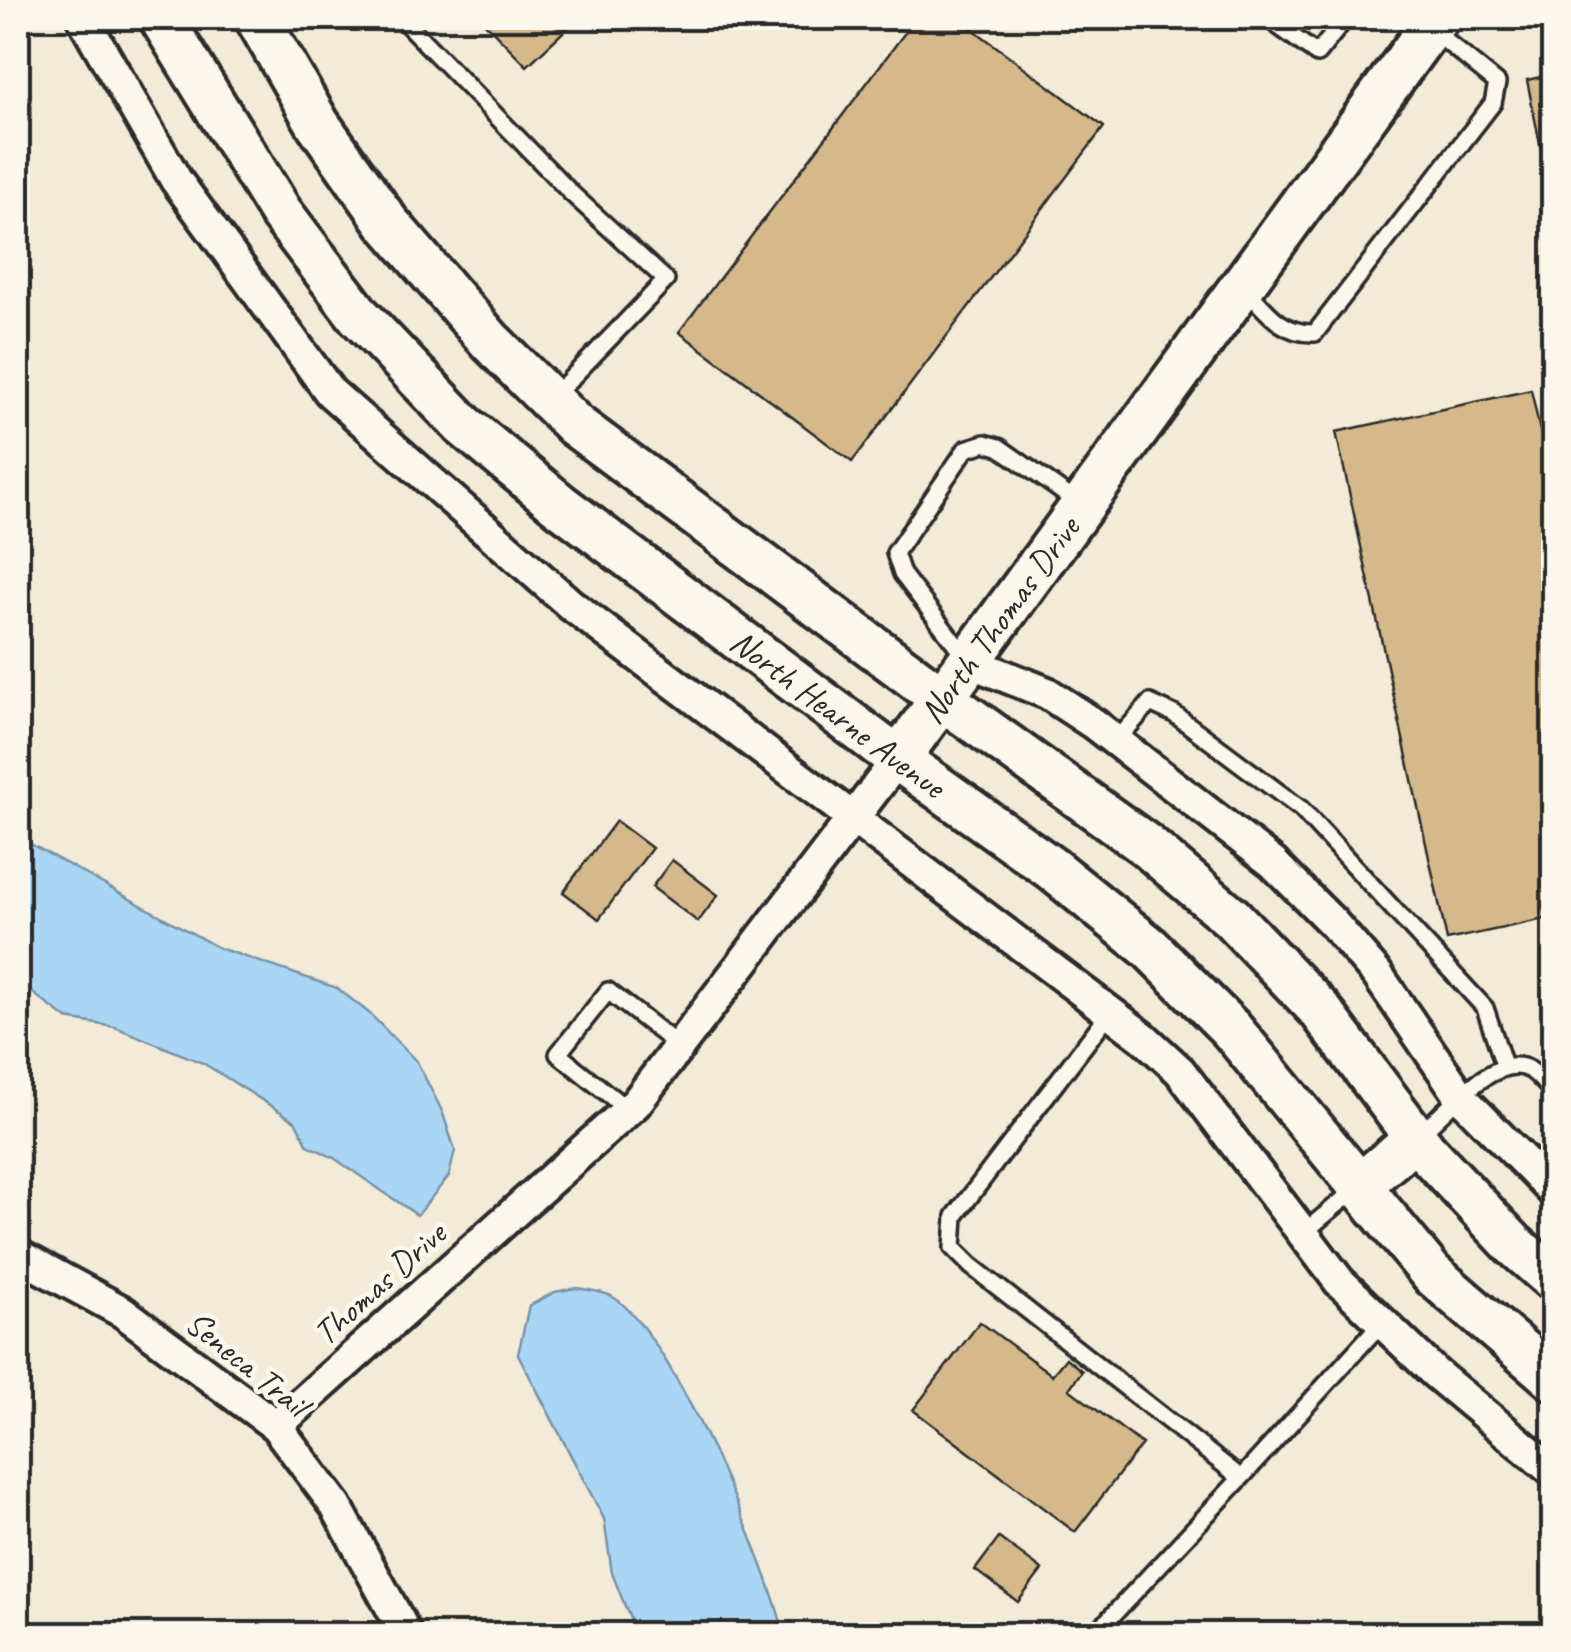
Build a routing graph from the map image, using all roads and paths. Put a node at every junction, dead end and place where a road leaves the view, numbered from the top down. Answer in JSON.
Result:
{"nodes":[{"id":1,"x":82,"y":18,"type":"edge"},
{"id":2,"x":161,"y":18,"type":"edge"},
{"id":3,"x":257,"y":18,"type":"edge"},
{"id":4,"x":402,"y":18,"type":"edge"},
{"id":5,"x":1267,"y":18,"type":"edge"},
{"id":6,"x":1346,"y":18,"type":"edge"},
{"id":7,"x":1427,"y":21,"type":"edge"},
{"id":8,"x":1242,"y":285,"type":"junction"},
{"id":9,"x":550,"y":400,"type":"junction"},
{"id":10,"x":1083,"y":506,"type":"junction"},
{"id":11,"x":970,"y":662,"type":"junction"},
{"id":12,"x":943,"y":699,"type":"junction"},
{"id":13,"x":1116,"y":741,"type":"junction"},
{"id":14,"x":898,"y":759,"type":"junction"},
{"id":15,"x":852,"y":820,"type":"junction"},
{"id":16,"x":1110,"y":1012,"type":"junction"},
{"id":17,"x":679,"y":1046,"type":"junction"},
{"id":18,"x":1504,"y":1066,"type":"junction"},
{"id":19,"x":1554,"y":1092,"type":"edge"},
{"id":20,"x":1462,"y":1097,"type":"junction"},
{"id":21,"x":628,"y":1110,"type":"junction"},
{"id":22,"x":1416,"y":1138,"type":"junction"},
{"id":23,"x":1359,"y":1186,"type":"junction"},
{"id":24,"x":1554,"y":1192,"type":"edge"},
{"id":25,"x":1303,"y":1233,"type":"junction"},
{"id":26,"x":487,"y":1237,"type":"joint"},
{"id":27,"x":18,"y":1256,"type":"edge"},
{"id":28,"x":1554,"y":1280,"type":"edge"},
{"id":29,"x":1383,"y":1321,"type":"junction"},
{"id":30,"x":1554,"y":1378,"type":"edge"},
{"id":31,"x":276,"y":1426,"type":"junction"},
{"id":32,"x":1554,"y":1472,"type":"edge"},
{"id":33,"x":1242,"y":1478,"type":"junction"},
{"id":34,"x":406,"y":1634,"type":"edge"},
{"id":35,"x":1095,"y":1634,"type":"edge"}],
"edges":[{"from":1,"to":15,"type":"street"},
{"from":2,"to":14,"type":"street","name":"North Hearne Avenue"},
{"from":3,"to":9,"type":"street","name":"North Hearne Avenue"},
{"from":4,"to":9,"type":"lane"},
{"from":5,"to":6,"type":"lane"},
{"from":7,"to":8,"type":"street","name":"North Thomas Drive"},
{"from":7,"to":8,"type":"lane"},
{"from":8,"to":10,"type":"street","name":"North Thomas Drive"},
{"from":9,"to":12,"type":"street","name":"North Hearne Avenue"},
{"from":10,"to":11,"type":"street","name":"North Thomas Drive"},
{"from":10,"to":11,"type":"lane"},
{"from":11,"to":12,"type":"street","name":"North Thomas Drive"},
{"from":11,"to":13,"type":"street"},
{"from":12,"to":14,"type":"street","name":"North Thomas Drive"},
{"from":12,"to":22,"type":"street","name":"North Hearne Avenue"},
{"from":13,"to":18,"type":"lane"},
{"from":13,"to":20,"type":"street"},
{"from":14,"to":15,"type":"street","name":"North Thomas Drive"},
{"from":14,"to":23,"type":"street","name":"North Hearne Avenue"},
{"from":15,"to":16,"type":"street"},
{"from":15,"to":17,"type":"street","name":"North Thomas Drive"},
{"from":16,"to":25,"type":"street"},
{"from":16,"to":33,"type":"lane"},
{"from":17,"to":21,"type":"street","name":"North Thomas Drive"},
{"from":17,"to":21,"type":"lane"},
{"from":18,"to":19,"type":"lane"},
{"from":18,"to":20,"type":"lane"},
{"from":20,"to":22,"type":"lane"},
{"from":20,"to":24,"type":"street"},
{"from":21,"to":26,"type":"street","name":"North Thomas Drive"},
{"from":22,"to":23,"type":"street"},
{"from":22,"to":28,"type":"street","name":"North Hearne Avenue"},
{"from":23,"to":25,"type":"lane"},
{"from":23,"to":30,"type":"street","name":"North Hearne Avenue"},
{"from":25,"to":29,"type":"street"},
{"from":26,"to":31,"type":"street","name":"Thomas Drive"},
{"from":27,"to":31,"type":"street","name":"Seneca Trail"},
{"from":29,"to":32,"type":"street"},
{"from":29,"to":33,"type":"lane"},
{"from":31,"to":34,"type":"street","name":"Seneca Trail"},
{"from":33,"to":35,"type":"lane"}]}
